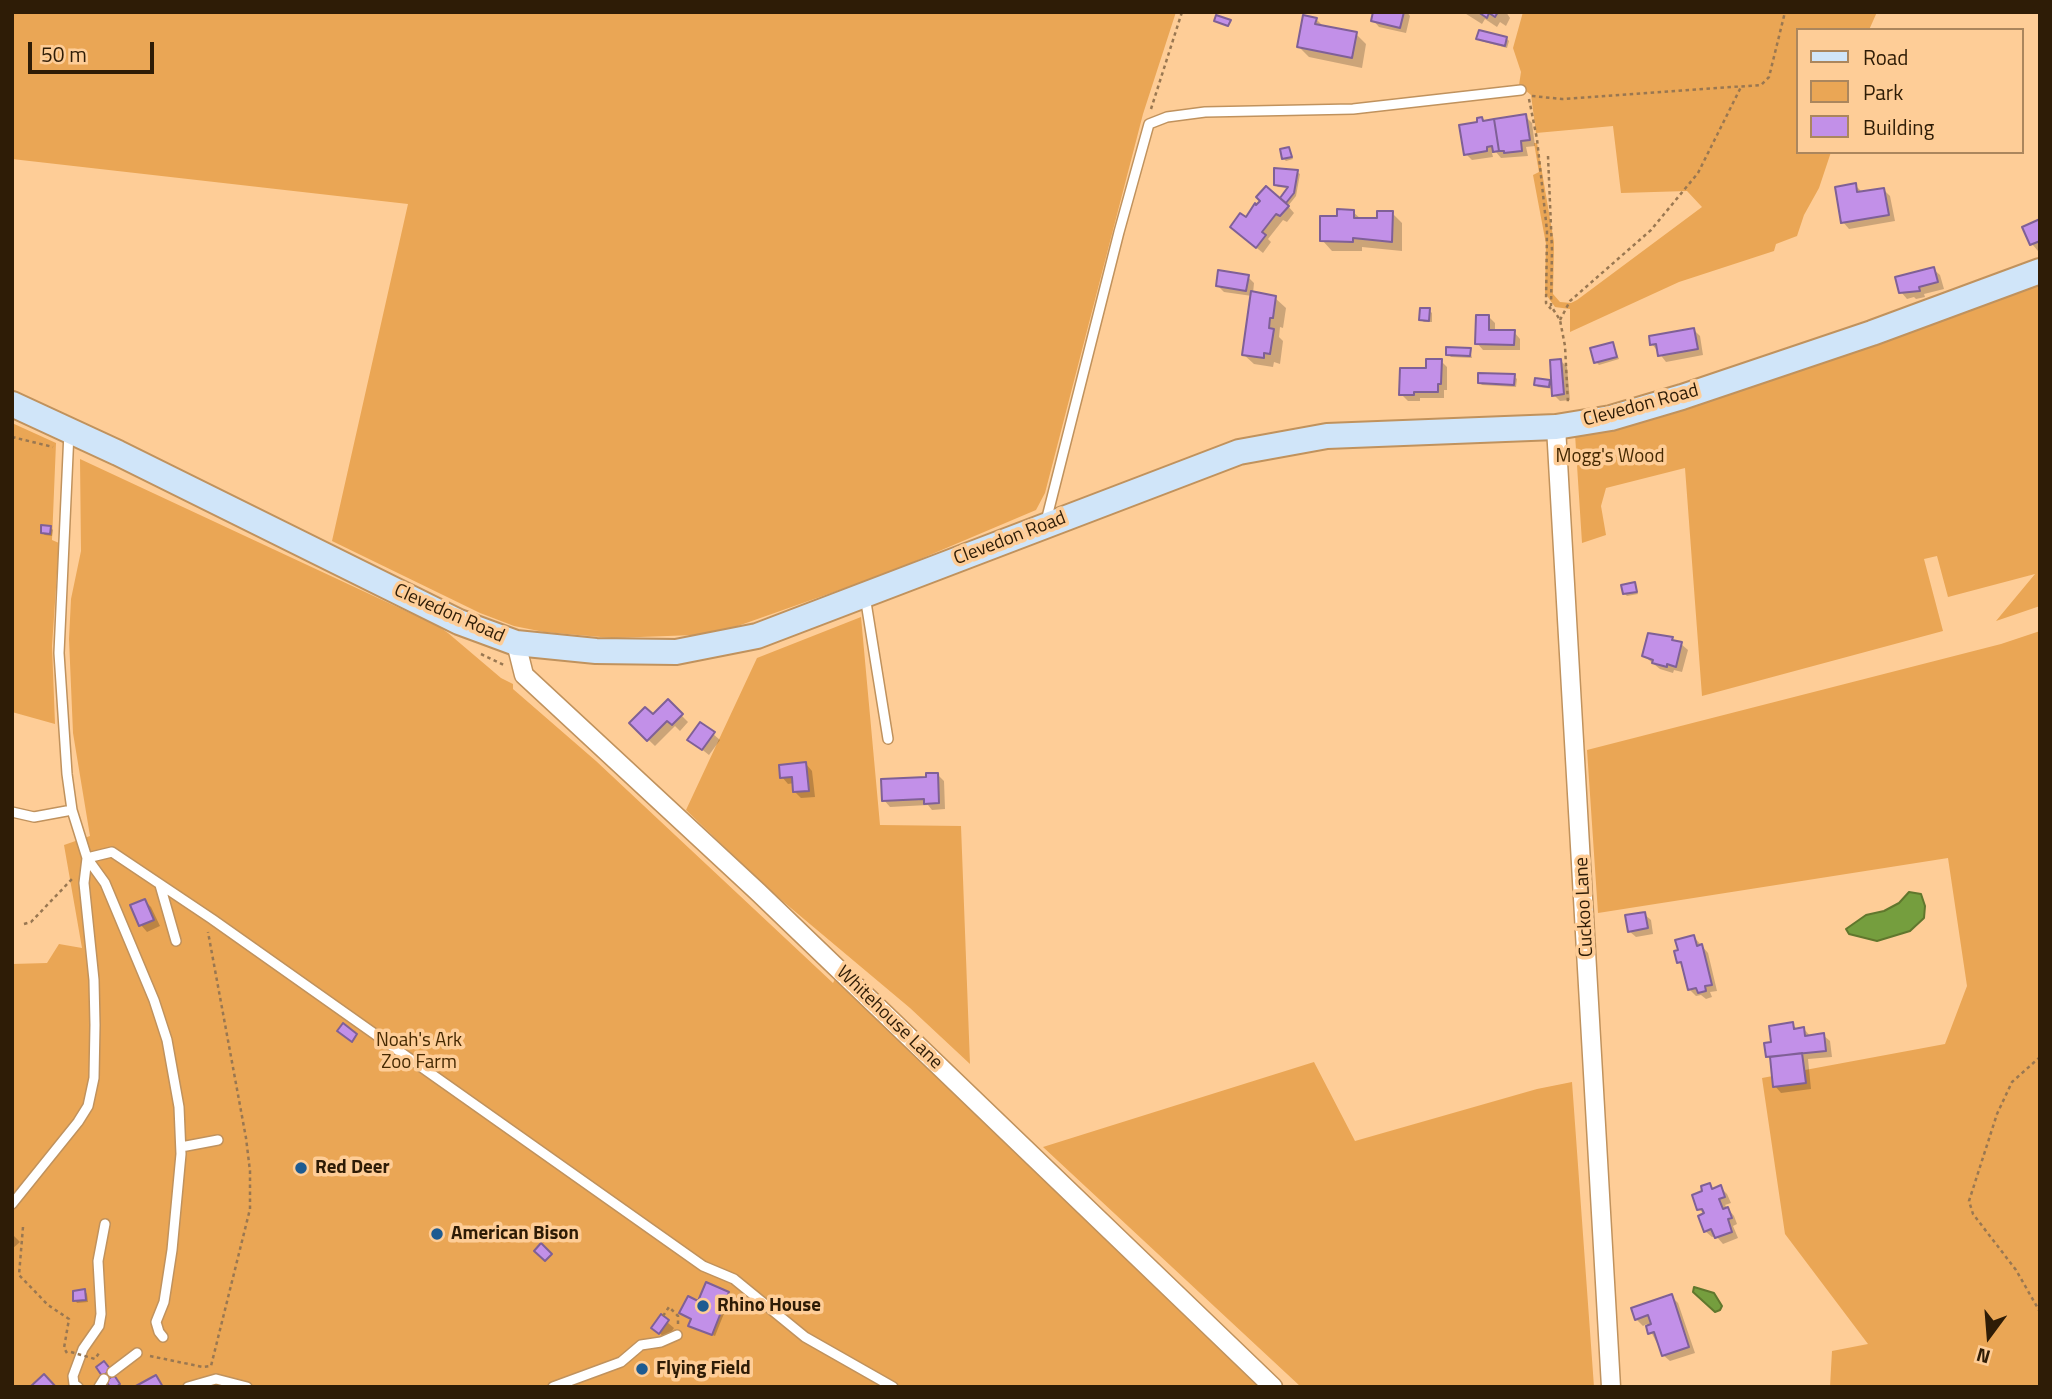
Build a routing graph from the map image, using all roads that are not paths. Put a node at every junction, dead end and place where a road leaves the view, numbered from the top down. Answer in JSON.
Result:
{"nodes":[{"id":1,"x":1521,"y":90,"type":"dead end"},
{"id":2,"x":2040,"y":271,"type":"edge"},
{"id":3,"x":12,"y":404,"type":"edge"},
{"id":4,"x":1556,"y":427,"type":"junction"},
{"id":5,"x":68,"y":441,"type":"junction"},
{"id":6,"x":1044,"y":526,"type":"junction"},
{"id":7,"x":865,"y":595,"type":"junction"},
{"id":8,"x":516,"y":643,"type":"junction"},
{"id":9,"x":888,"y":739,"type":"dead end"},
{"id":10,"x":72,"y":810,"type":"junction"},
{"id":11,"x":12,"y":812,"type":"edge"},
{"id":12,"x":87,"y":858,"type":"junction"},
{"id":13,"x":160,"y":885,"type":"junction"},
{"id":14,"x":176,"y":941,"type":"dead end"},
{"id":15,"x":218,"y":1140,"type":"dead end"},
{"id":16,"x":181,"y":1147,"type":"junction"},
{"id":17,"x":12,"y":1204,"type":"edge"},
{"id":18,"x":105,"y":1224,"type":"dead end"},
{"id":19,"x":677,"y":1335,"type":"dead end"},
{"id":20,"x":163,"y":1337,"type":"dead end"},
{"id":21,"x":137,"y":1353,"type":"road end"},
{"id":22,"x":105,"y":1379,"type":"edge"},
{"id":23,"x":78,"y":1387,"type":"edge"},
{"id":24,"x":188,"y":1387,"type":"edge"},
{"id":25,"x":247,"y":1387,"type":"edge"},
{"id":26,"x":553,"y":1387,"type":"edge"},
{"id":27,"x":893,"y":1387,"type":"edge"},
{"id":28,"x":1273,"y":1387,"type":"edge"},
{"id":29,"x":1611,"y":1387,"type":"edge"}],
"edges":[{"from":1,"to":6,"type":"lane"},
{"from":2,"to":4,"type":"main road","name":"Clevedon Road"},
{"from":3,"to":5,"type":"main road","name":"Clevedon Road"},
{"from":4,"to":6,"type":"main road","name":"Clevedon Road"},
{"from":4,"to":29,"type":"street","name":"Cuckoo Lane"},
{"from":5,"to":8,"type":"main road","name":"Clevedon Road"},
{"from":5,"to":10,"type":"lane"},
{"from":6,"to":7,"type":"main road","name":"Clevedon Road"},
{"from":7,"to":8,"type":"main road","name":"Clevedon Road"},
{"from":7,"to":9,"type":"lane"},
{"from":8,"to":28,"type":"street","name":"Whitehouse Lane"},
{"from":10,"to":11,"type":"lane"},
{"from":10,"to":12,"type":"lane"},
{"from":12,"to":13,"type":"lane"},
{"from":12,"to":16,"type":"lane"},
{"from":12,"to":17,"type":"lane"},
{"from":13,"to":14,"type":"lane"},
{"from":13,"to":27,"type":"lane"},
{"from":15,"to":16,"type":"lane"},
{"from":16,"to":20,"type":"lane"},
{"from":18,"to":23,"type":"lane"},
{"from":19,"to":26,"type":"lane"},
{"from":21,"to":22,"type":"lane"},
{"from":24,"to":25,"type":"lane"}]}
